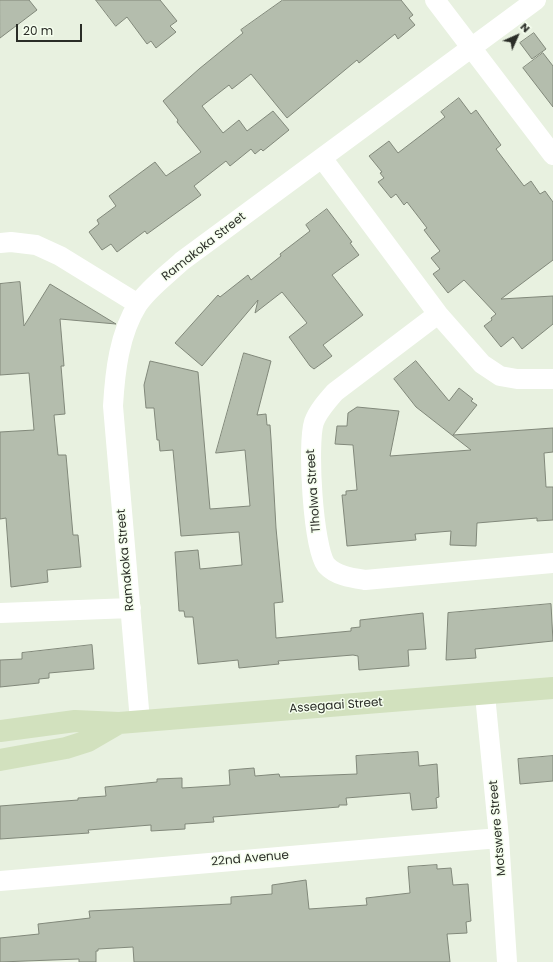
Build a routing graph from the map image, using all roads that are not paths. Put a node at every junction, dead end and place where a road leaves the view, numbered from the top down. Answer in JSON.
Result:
{"nodes":[{"id":1,"x":435,"y":0,"type":"edge"},
{"id":2,"x":536,"y":0,"type":"edge"},
{"id":3,"x":471,"y":48,"type":"junction"},
{"id":4,"x":553,"y":155,"type":"edge"},
{"id":5,"x":322,"y":158,"type":"junction"},
{"id":6,"x":0,"y":243,"type":"edge"},
{"id":7,"x":138,"y":304,"type":"junction"},
{"id":8,"x":438,"y":314,"type":"junction"},
{"id":9,"x":553,"y":379,"type":"edge"},
{"id":10,"x":553,"y":563,"type":"edge"},
{"id":11,"x":131,"y":608,"type":"junction"},
{"id":12,"x":0,"y":613,"type":"edge"},
{"id":13,"x":553,"y":688,"type":"edge"},
{"id":14,"x":485,"y":694,"type":"junction"},
{"id":15,"x":129,"y":722,"type":"junction"},
{"id":16,"x":0,"y":730,"type":"edge"},
{"id":17,"x":0,"y":760,"type":"edge"},
{"id":18,"x":500,"y":838,"type":"junction"},
{"id":19,"x":0,"y":881,"type":"edge"},
{"id":20,"x":507,"y":962,"type":"edge"}],
"edges":[{"from":1,"to":3,"type":"street"},
{"from":2,"to":3,"type":"street","name":"Ramakoka Street"},
{"from":3,"to":4,"type":"street"},
{"from":3,"to":5,"type":"street","name":"Ramakoka Street"},
{"from":5,"to":7,"type":"street","name":"Ramakoka Street"},
{"from":5,"to":8,"type":"street"},
{"from":6,"to":7,"type":"street"},
{"from":7,"to":11,"type":"street","name":"Ramakoka Street"},
{"from":8,"to":9,"type":"street"},
{"from":8,"to":10,"type":"street","name":"Tlholwa Street"},
{"from":11,"to":12,"type":"street"},
{"from":11,"to":15,"type":"street","name":"Ramakoka Street"},
{"from":13,"to":14,"type":"street","name":"Assegaai Street"},
{"from":14,"to":15,"type":"street","name":"Assegaai Street"},
{"from":14,"to":18,"type":"street","name":"Motswere Street"},
{"from":15,"to":16,"type":"street","name":"Assegaai Street"},
{"from":15,"to":17,"type":"street","name":"Assegaai Street"},
{"from":18,"to":19,"type":"street","name":"22nd Avenue"},
{"from":18,"to":20,"type":"street","name":"Motswere Street"}]}
